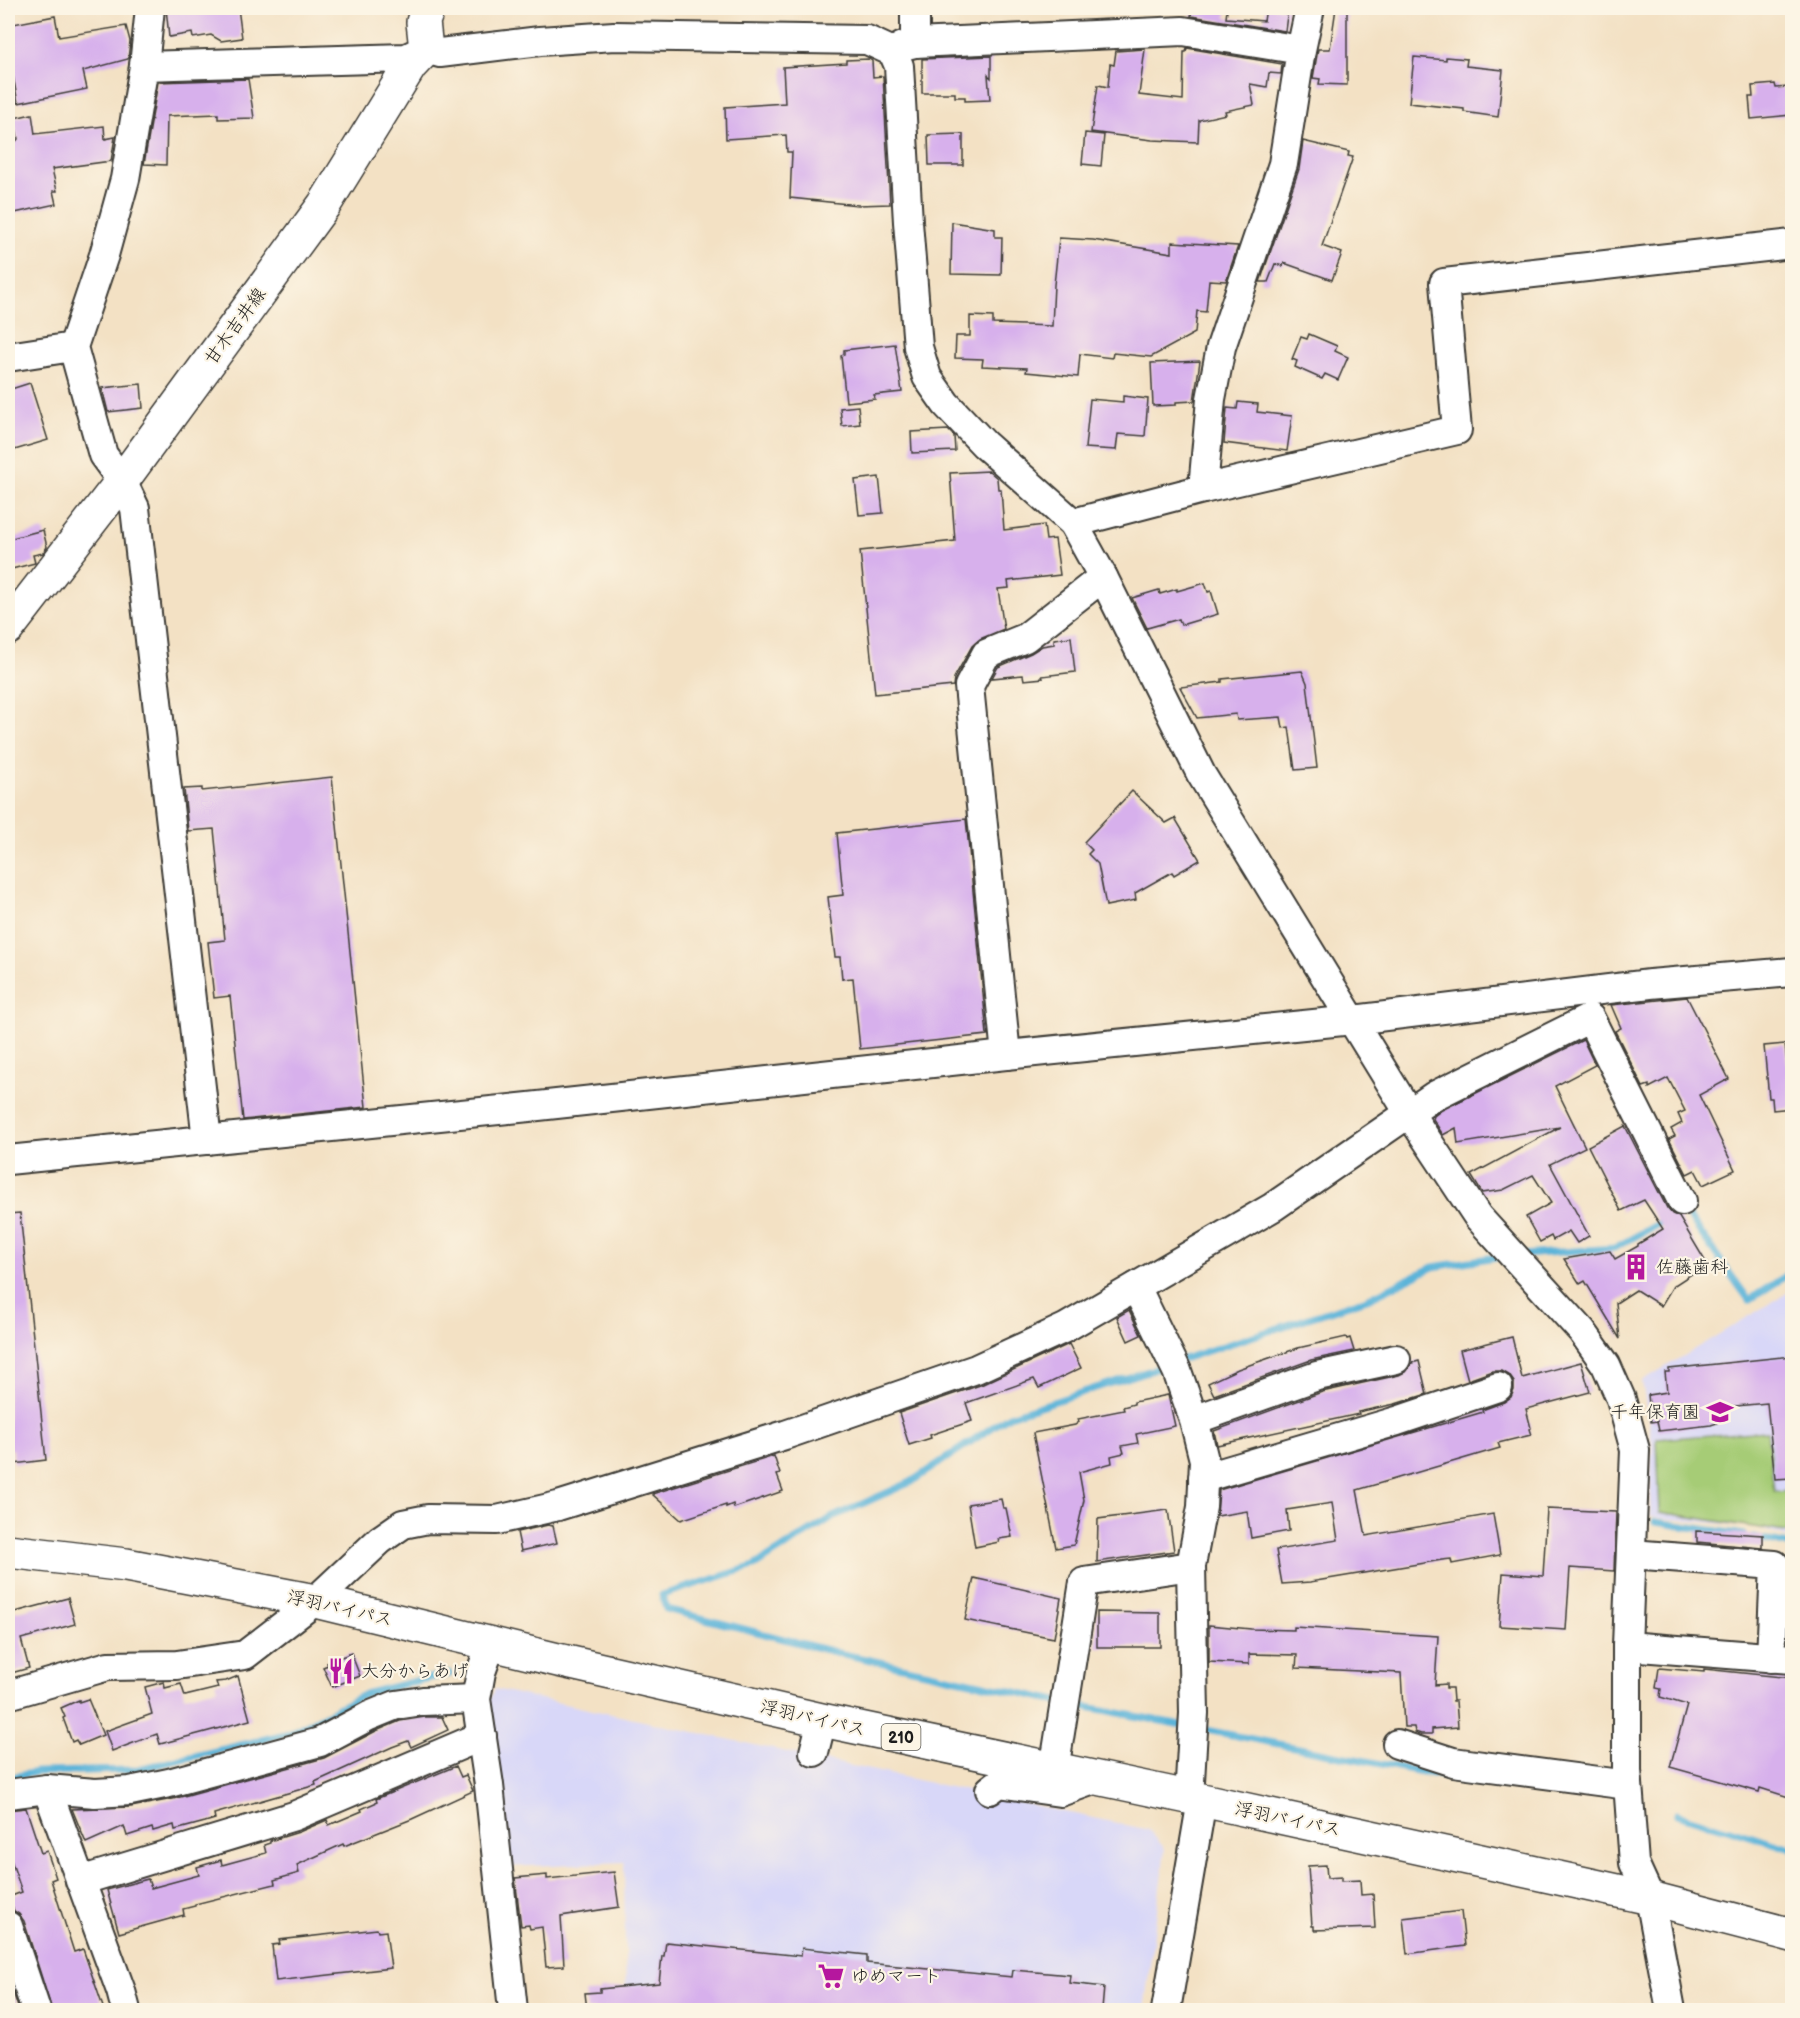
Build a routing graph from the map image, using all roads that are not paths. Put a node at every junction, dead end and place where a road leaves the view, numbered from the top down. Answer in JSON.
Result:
{"nodes":[{"id":1,"x":150,"y":8,"type":"edge"},
{"id":2,"x":428,"y":8,"type":"edge"},
{"id":3,"x":915,"y":8,"type":"edge"},
{"id":4,"x":1310,"y":8,"type":"edge"},
{"id":5,"x":904,"y":48,"type":"junction"},
{"id":6,"x":426,"y":49,"type":"junction"},
{"id":7,"x":1301,"y":50,"type":"junction"},
{"id":8,"x":144,"y":66,"type":"junction"},
{"id":9,"x":1792,"y":244,"type":"edge"},
{"id":10,"x":73,"y":347,"type":"junction"},
{"id":11,"x":8,"y":357,"type":"edge"},
{"id":12,"x":122,"y":481,"type":"junction"},
{"id":13,"x":1203,"y":489,"type":"junction"},
{"id":14,"x":1073,"y":523,"type":"junction"},
{"id":15,"x":1103,"y":577,"type":"junction"},
{"id":16,"x":8,"y":628,"type":"edge"},
{"id":17,"x":1792,"y":972,"type":"edge"},
{"id":18,"x":1353,"y":1020,"type":"junction"},
{"id":19,"x":1006,"y":1055,"type":"junction"},
{"id":20,"x":1409,"y":1113,"type":"junction"},
{"id":21,"x":207,"y":1140,"type":"junction"},
{"id":22,"x":8,"y":1160,"type":"edge"},
{"id":23,"x":1682,"y":1201,"type":"dead end"},
{"id":24,"x":1136,"y":1287,"type":"junction"},
{"id":25,"x":1396,"y":1359,"type":"dead end"},
{"id":26,"x":1498,"y":1387,"type":"dead end"},
{"id":27,"x":1194,"y":1420,"type":"junction"},
{"id":28,"x":1203,"y":1478,"type":"junction"},
{"id":29,"x":8,"y":1551,"type":"edge"},
{"id":30,"x":1631,"y":1554,"type":"junction"},
{"id":31,"x":1191,"y":1566,"type":"junction"},
{"id":32,"x":315,"y":1601,"type":"junction"},
{"id":33,"x":491,"y":1644,"type":"junction"},
{"id":34,"x":1627,"y":1646,"type":"junction"},
{"id":35,"x":1782,"y":1658,"type":"edge"},
{"id":36,"x":8,"y":1695,"type":"edge"},
{"id":37,"x":476,"y":1699,"type":"junction"},
{"id":38,"x":822,"y":1720,"type":"junction"},
{"id":39,"x":482,"y":1736,"type":"junction"},
{"id":40,"x":1397,"y":1744,"type":"dead end"},
{"id":41,"x":814,"y":1752,"type":"dead end"},
{"id":42,"x":1054,"y":1770,"type":"junction"},
{"id":43,"x":1096,"y":1779,"type":"junction"},
{"id":44,"x":1628,"y":1785,"type":"junction"},
{"id":45,"x":47,"y":1789,"type":"junction"},
{"id":46,"x":990,"y":1790,"type":"dead end"},
{"id":47,"x":8,"y":1794,"type":"edge"},
{"id":48,"x":1196,"y":1799,"type":"junction"},
{"id":49,"x":80,"y":1881,"type":"junction"},
{"id":50,"x":1650,"y":1898,"type":"junction"},
{"id":51,"x":8,"y":1926,"type":"edge"},
{"id":52,"x":1792,"y":1935,"type":"edge"},
{"id":53,"x":36,"y":2010,"type":"edge"},
{"id":54,"x":126,"y":2010,"type":"edge"},
{"id":55,"x":513,"y":2010,"type":"edge"},
{"id":56,"x":1166,"y":2010,"type":"edge"},
{"id":57,"x":1671,"y":2010,"type":"edge"}],
"edges":[{"from":1,"to":8,"type":"street"},
{"from":2,"to":6,"type":"main road"},
{"from":3,"to":5,"type":"street"},
{"from":4,"to":7,"type":"street"},
{"from":5,"to":6,"type":"street"},
{"from":5,"to":7,"type":"street"},
{"from":5,"to":14,"type":"street"},
{"from":6,"to":8,"type":"street"},
{"from":6,"to":12,"type":"main road","name":"甘木吉井線"},
{"from":7,"to":13,"type":"street"},
{"from":8,"to":10,"type":"street"},
{"from":9,"to":13,"type":"street"},
{"from":10,"to":11,"type":"street"},
{"from":10,"to":12,"type":"street"},
{"from":12,"to":16,"type":"main road","name":"甘木吉井線"},
{"from":12,"to":21,"type":"street"},
{"from":13,"to":14,"type":"street"},
{"from":14,"to":15,"type":"street"},
{"from":15,"to":18,"type":"street"},
{"from":15,"to":19,"type":"street"},
{"from":17,"to":18,"type":"street"},
{"from":18,"to":19,"type":"street"},
{"from":18,"to":20,"type":"street"},
{"from":19,"to":21,"type":"street"},
{"from":20,"to":23,"type":"street"},
{"from":20,"to":24,"type":"street"},
{"from":20,"to":30,"type":"street"},
{"from":21,"to":22,"type":"street"},
{"from":24,"to":27,"type":"street"},
{"from":24,"to":32,"type":"street"},
{"from":25,"to":27,"type":"street"},
{"from":26,"to":28,"type":"street"},
{"from":27,"to":28,"type":"street"},
{"from":28,"to":31,"type":"street"},
{"from":29,"to":32,"type":"main road","name":"浮羽バイパス","number":"210"},
{"from":30,"to":34,"type":"street"},
{"from":30,"to":35,"type":"street"},
{"from":31,"to":42,"type":"street"},
{"from":31,"to":48,"type":"street"},
{"from":32,"to":33,"type":"main road","name":"浮羽バイパス","number":"210"},
{"from":32,"to":36,"type":"street"},
{"from":33,"to":37,"type":"street"},
{"from":33,"to":38,"type":"main road","name":"浮羽バイパス","number":"210"},
{"from":34,"to":35,"type":"street"},
{"from":34,"to":44,"type":"street"},
{"from":37,"to":39,"type":"street"},
{"from":37,"to":45,"type":"street"},
{"from":38,"to":41,"type":"street"},
{"from":38,"to":42,"type":"main road","name":"浮羽バイパス","number":"210"},
{"from":39,"to":49,"type":"street"},
{"from":39,"to":55,"type":"street"},
{"from":40,"to":44,"type":"street"},
{"from":42,"to":43,"type":"main road","name":"浮羽バイパス","number":"210"},
{"from":43,"to":46,"type":"street"},
{"from":43,"to":48,"type":"main road","name":"浮羽バイパス","number":"210"},
{"from":44,"to":50,"type":"street"},
{"from":45,"to":47,"type":"street"},
{"from":45,"to":49,"type":"street"},
{"from":48,"to":50,"type":"main road","name":"浮羽バイパス","number":"210"},
{"from":48,"to":56,"type":"street"},
{"from":49,"to":54,"type":"street"},
{"from":50,"to":52,"type":"main road","name":"浮羽バイパス","number":"210"},
{"from":50,"to":57,"type":"street"},
{"from":51,"to":53,"type":"street"}]}
